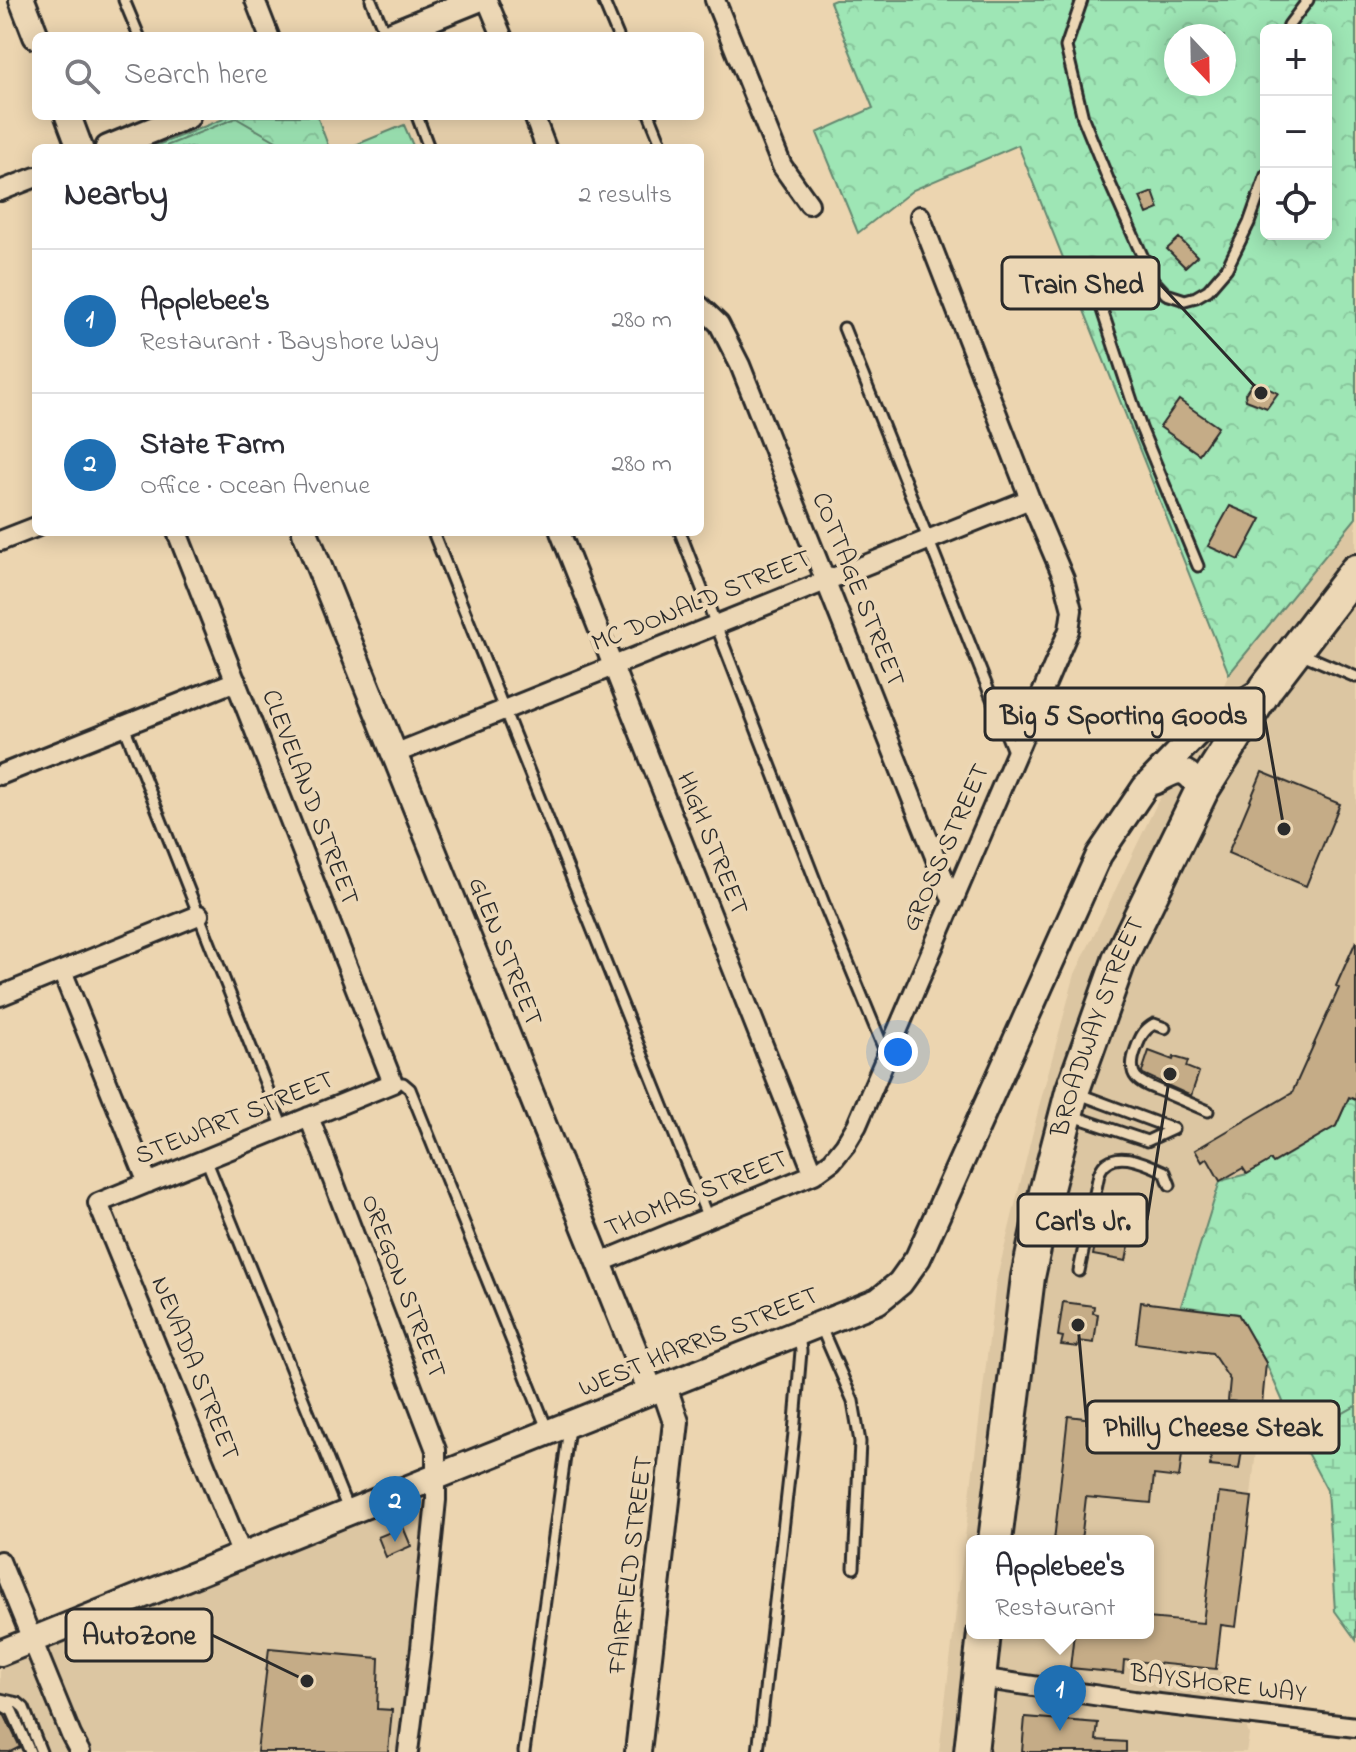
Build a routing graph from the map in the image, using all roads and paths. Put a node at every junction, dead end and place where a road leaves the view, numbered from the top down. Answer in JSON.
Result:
{"nodes":[{"id":1,"x":22,"y":0,"type":"edge"},
{"id":2,"x":124,"y":0,"type":"edge"},
{"id":3,"x":255,"y":0,"type":"edge"},
{"id":4,"x":371,"y":0,"type":"edge"},
{"id":5,"x":476,"y":0,"type":"edge"},
{"id":6,"x":487,"y":0,"type":"edge"},
{"id":7,"x":603,"y":0,"type":"edge"},
{"id":8,"x":715,"y":0,"type":"edge"},
{"id":9,"x":1082,"y":0,"type":"edge"},
{"id":10,"x":1308,"y":0,"type":"edge"},
{"id":11,"x":1290,"y":24,"type":"edge"},
{"id":12,"x":34,"y":32,"type":"edge"},
{"id":13,"x":137,"y":32,"type":"edge"},
{"id":14,"x":267,"y":32,"type":"edge"},
{"id":15,"x":384,"y":32,"type":"edge"},
{"id":16,"x":396,"y":32,"type":"edge"},
{"id":17,"x":500,"y":32,"type":"edge"},
{"id":18,"x":616,"y":32,"type":"edge"},
{"id":19,"x":70,"y":120,"type":"edge"},
{"id":20,"x":172,"y":120,"type":"edge"},
{"id":21,"x":418,"y":120,"type":"edge"},
{"id":22,"x":536,"y":120,"type":"edge"},
{"id":23,"x":652,"y":120,"type":"edge"},
{"id":24,"x":78,"y":144,"type":"edge"},
{"id":25,"x":117,"y":144,"type":"edge"},
{"id":26,"x":428,"y":144,"type":"edge"},
{"id":27,"x":544,"y":144,"type":"edge"},
{"id":28,"x":661,"y":144,"type":"edge"},
{"id":29,"x":32,"y":179,"type":"edge"},
{"id":30,"x":0,"y":191,"type":"edge"},
{"id":31,"x":1260,"y":192,"type":"edge"},
{"id":32,"x":809,"y":204,"type":"dead end"},
{"id":33,"x":920,"y":216,"type":"dead end"},
{"id":34,"x":1116,"y":271,"type":"dead end"},
{"id":35,"x":704,"y":310,"type":"edge"},
{"id":36,"x":844,"y":328,"type":"dead end"},
{"id":37,"x":1030,"y":499,"type":"junction"},
{"id":38,"x":32,"y":528,"type":"edge"},
{"id":39,"x":2,"y":536,"type":"edge"},
{"id":40,"x":179,"y":536,"type":"edge"},
{"id":41,"x":307,"y":536,"type":"edge"},
{"id":42,"x":435,"y":536,"type":"edge"},
{"id":43,"x":562,"y":536,"type":"edge"},
{"id":44,"x":681,"y":536,"type":"edge"},
{"id":45,"x":929,"y":539,"type":"junction"},
{"id":46,"x":1198,"y":566,"type":"dead end"},
{"id":47,"x":1356,"y":571,"type":"edge"},
{"id":48,"x":825,"y":582,"type":"junction"},
{"id":49,"x":715,"y":626,"type":"junction"},
{"id":50,"x":1294,"y":650,"type":"junction"},
{"id":51,"x":612,"y":666,"type":"junction"},
{"id":52,"x":1356,"y":677,"type":"edge"},
{"id":53,"x":236,"y":681,"type":"junction"},
{"id":54,"x":1267,"y":687,"type":"junction"},
{"id":55,"x":504,"y":710,"type":"junction"},
{"id":56,"x":124,"y":726,"type":"junction"},
{"id":57,"x":394,"y":754,"type":"junction"},
{"id":58,"x":1016,"y":757,"type":"junction"},
{"id":59,"x":0,"y":775,"type":"edge"},
{"id":60,"x":1145,"y":787,"type":"junction"},
{"id":61,"x":1202,"y":790,"type":"junction"},
{"id":62,"x":953,"y":902,"type":"junction"},
{"id":63,"x":199,"y":915,"type":"junction"},
{"id":64,"x":62,"y":971,"type":"junction"},
{"id":65,"x":0,"y":996,"type":"edge"},
{"id":66,"x":1165,"y":1028,"type":"dead end"},
{"id":67,"x":887,"y":1057,"type":"junction"},
{"id":68,"x":393,"y":1083,"type":"junction"},
{"id":69,"x":1069,"y":1102,"type":"junction"},
{"id":70,"x":1208,"y":1111,"type":"dead end"},
{"id":71,"x":309,"y":1117,"type":"junction"},
{"id":72,"x":283,"y":1128,"type":"junction"},
{"id":73,"x":206,"y":1159,"type":"junction"},
{"id":74,"x":814,"y":1174,"type":"junction"},
{"id":75,"x":148,"y":1183,"type":"junction"},
{"id":76,"x":1170,"y":1185,"type":"dead end"},
{"id":77,"x":98,"y":1203,"type":"joint"},
{"id":78,"x":708,"y":1218,"type":"junction"},
{"id":79,"x":599,"y":1263,"type":"junction"},
{"id":80,"x":1079,"y":1271,"type":"dead end"},
{"id":81,"x":810,"y":1330,"type":"junction"},
{"id":82,"x":657,"y":1390,"type":"junction"},
{"id":83,"x":559,"y":1429,"type":"junction"},
{"id":84,"x":436,"y":1477,"type":"junction"},
{"id":85,"x":349,"y":1512,"type":"junction"},
{"id":86,"x":996,"y":1535,"type":"edge"},
{"id":87,"x":242,"y":1555,"type":"junction"},
{"id":88,"x":0,"y":1561,"type":"edge"},
{"id":89,"x":854,"y":1568,"type":"dead end"},
{"id":90,"x":983,"y":1639,"type":"edge"},
{"id":91,"x":32,"y":1640,"type":"junction"},
{"id":92,"x":0,"y":1653,"type":"edge"},
{"id":93,"x":979,"y":1678,"type":"junction"},
{"id":94,"x":0,"y":1702,"type":"edge"},
{"id":95,"x":1356,"y":1727,"type":"edge"},
{"id":96,"x":35,"y":1752,"type":"edge"},
{"id":97,"x":80,"y":1752,"type":"edge"},
{"id":98,"x":408,"y":1752,"type":"edge"},
{"id":99,"x":524,"y":1752,"type":"edge"},
{"id":100,"x":638,"y":1752,"type":"edge"},
{"id":101,"x":758,"y":1752,"type":"edge"},
{"id":102,"x":971,"y":1752,"type":"edge"}],
"edges":[{"from":1,"to":12,"type":"main road"},
{"from":2,"to":13,"type":"lane"},
{"from":3,"to":14,"type":"street"},
{"from":4,"to":15,"type":"lane"},
{"from":5,"to":16,"type":"main road"},
{"from":6,"to":17,"type":"street"},
{"from":7,"to":18,"type":"lane"},
{"from":8,"to":32,"type":"street"},
{"from":9,"to":31,"type":"lane"},
{"from":10,"to":11,"type":"lane"},
{"from":19,"to":24,"type":"main road"},
{"from":20,"to":25,"type":"main road"},
{"from":21,"to":26,"type":"lane"},
{"from":22,"to":27,"type":"street"},
{"from":23,"to":28,"type":"lane"},
{"from":29,"to":30,"type":"street"},
{"from":33,"to":37,"type":"street","name":"GROSS STREET"},
{"from":34,"to":46,"type":"lane"},
{"from":35,"to":48,"type":"street","name":"COTTAGE STREET"},
{"from":36,"to":45,"type":"lane"},
{"from":37,"to":45,"type":"street","name":"MC DONALD STREET"},
{"from":37,"to":58,"type":"street","name":"GROSS STREET"},
{"from":38,"to":39,"type":"street"},
{"from":40,"to":53,"type":"street","name":"CLEVELAND STREET"},
{"from":41,"to":57,"type":"main road","name":"GLEN STREET"},
{"from":42,"to":55,"type":"lane"},
{"from":43,"to":51,"type":"street","name":"HIGH STREET"},
{"from":44,"to":49,"type":"lane"},
{"from":45,"to":48,"type":"street","name":"MC DONALD STREET"},
{"from":45,"to":58,"type":"lane"},
{"from":47,"to":50,"type":"highway","name":"BROADWAY STREET"},
{"from":48,"to":49,"type":"street","name":"MC DONALD STREET"},
{"from":48,"to":62,"type":"street","name":"COTTAGE STREET"},
{"from":49,"to":51,"type":"street","name":"MC DONALD STREET"},
{"from":49,"to":67,"type":"lane"},
{"from":50,"to":52,"type":"lane"},
{"from":50,"to":54,"type":"highway","name":"BROADWAY STREET"},
{"from":51,"to":55,"type":"street","name":"MC DONALD STREET"},
{"from":51,"to":74,"type":"street","name":"HIGH STREET"},
{"from":53,"to":56,"type":"street"},
{"from":53,"to":68,"type":"street","name":"CLEVELAND STREET"},
{"from":54,"to":60,"type":"main road","name":"WEST HARRIS STREET"},
{"from":54,"to":61,"type":"highway","name":"BROADWAY STREET"},
{"from":55,"to":57,"type":"street","name":"MC DONALD STREET"},
{"from":55,"to":78,"type":"lane"},
{"from":56,"to":59,"type":"street"},
{"from":56,"to":63,"type":"lane"},
{"from":57,"to":79,"type":"main road","name":"GLEN STREET"},
{"from":58,"to":62,"type":"street","name":"GROSS STREET"},
{"from":60,"to":61,"type":"main road"},
{"from":60,"to":81,"type":"main road","name":"WEST HARRIS STREET"},
{"from":61,"to":69,"type":"highway","name":"BROADWAY STREET"},
{"from":62,"to":67,"type":"street","name":"GROSS STREET"},
{"from":63,"to":64,"type":"street"},
{"from":63,"to":72,"type":"lane"},
{"from":64,"to":65,"type":"street"},
{"from":64,"to":75,"type":"street"},
{"from":66,"to":70,"type":"lane"},
{"from":67,"to":74,"type":"street","name":"GROSS STREET"},
{"from":68,"to":71,"type":"street","name":"STEWART STREET"},
{"from":68,"to":83,"type":"lane"},
{"from":69,"to":69,"type":"lane"},
{"from":69,"to":86,"type":"highway","name":"BROADWAY STREET"},
{"from":71,"to":72,"type":"street","name":"STEWART STREET"},
{"from":71,"to":84,"type":"street","name":"OREGON STREET"},
{"from":72,"to":73,"type":"street","name":"STEWART STREET"},
{"from":73,"to":75,"type":"street","name":"STEWART STREET"},
{"from":73,"to":85,"type":"lane"},
{"from":74,"to":78,"type":"street","name":"THOMAS STREET"},
{"from":75,"to":77,"type":"street","name":"STEWART STREET"},
{"from":76,"to":80,"type":"lane"},
{"from":77,"to":87,"type":"street","name":"NEVADA STREET"},
{"from":78,"to":79,"type":"street","name":"THOMAS STREET"},
{"from":79,"to":82,"type":"main road","name":"GLEN STREET"},
{"from":81,"to":82,"type":"main road","name":"WEST HARRIS STREET"},
{"from":81,"to":89,"type":"lane"},
{"from":81,"to":101,"type":"lane"},
{"from":82,"to":83,"type":"main road","name":"WEST HARRIS STREET"},
{"from":82,"to":100,"type":"main road","name":"FAIRFIELD STREET"},
{"from":83,"to":84,"type":"main road","name":"WEST HARRIS STREET"},
{"from":83,"to":99,"type":"lane"},
{"from":84,"to":85,"type":"main road","name":"WEST HARRIS STREET"},
{"from":84,"to":98,"type":"street","name":"OREGON STREET"},
{"from":85,"to":87,"type":"main road","name":"WEST HARRIS STREET"},
{"from":87,"to":91,"type":"main road","name":"WEST HARRIS STREET"},
{"from":88,"to":91,"type":"street"},
{"from":90,"to":93,"type":"highway"},
{"from":91,"to":92,"type":"main road","name":"WEST HARRIS STREET"},
{"from":91,"to":97,"type":"street"},
{"from":93,"to":95,"type":"street","name":"BAYSHORE WAY"},
{"from":93,"to":102,"type":"highway"},
{"from":94,"to":96,"type":"lane"}]}
